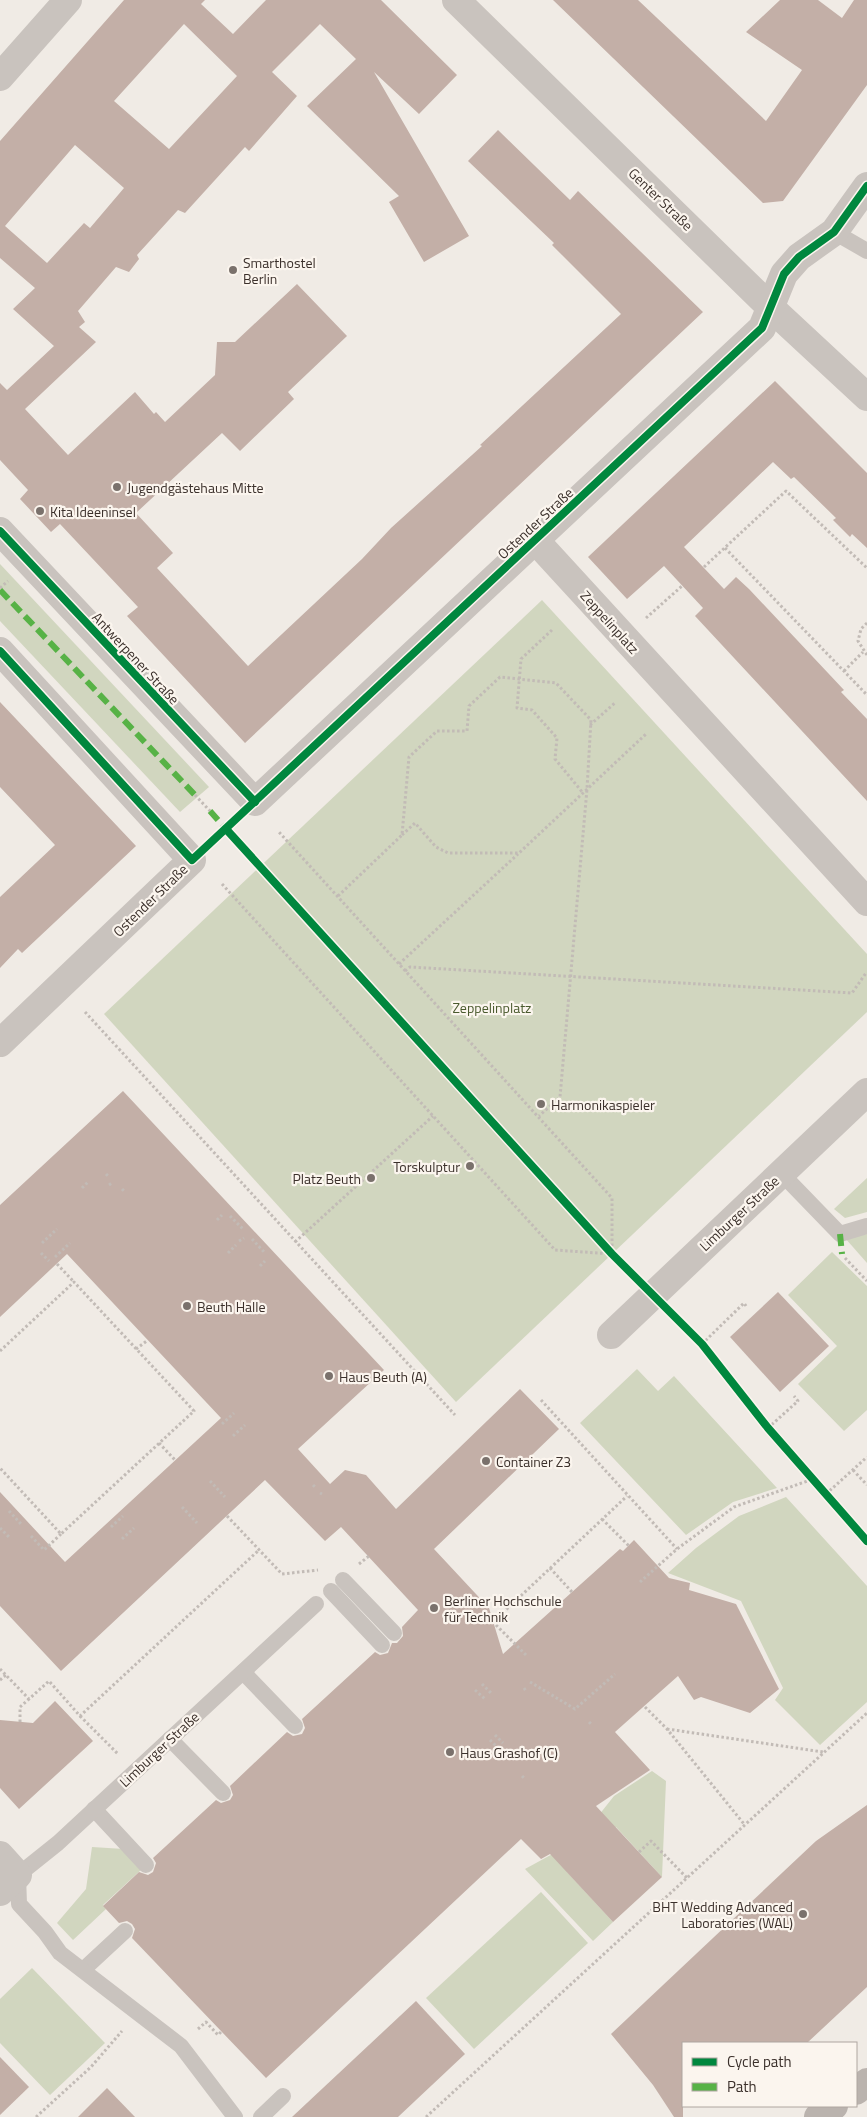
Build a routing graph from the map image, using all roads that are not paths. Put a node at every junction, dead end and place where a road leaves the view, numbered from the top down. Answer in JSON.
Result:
{"nodes":[{"id":1,"x":68,"y":0,"type":"edge"},
{"id":2,"x":456,"y":0,"type":"edge"},
{"id":3,"x":0,"y":77,"type":"edge"},
{"id":4,"x":867,"y":186,"type":"edge"},
{"id":5,"x":834,"y":232,"type":"junction"},
{"id":6,"x":867,"y":251,"type":"edge"},
{"id":7,"x":770,"y":306,"type":"junction"},
{"id":8,"x":867,"y":396,"type":"edge"},
{"id":9,"x":0,"y":531,"type":"edge"},
{"id":10,"x":535,"y":540,"type":"junction"},
{"id":11,"x":0,"y":650,"type":"edge"},
{"id":12,"x":255,"y":802,"type":"joint"},
{"id":13,"x":867,"y":902,"type":"edge"},
{"id":14,"x":0,"y":1044,"type":"edge"},
{"id":15,"x":867,"y":1092,"type":"edge"},
{"id":16,"x":781,"y":1174,"type":"junction"},
{"id":17,"x":867,"y":1226,"type":"edge"},
{"id":18,"x":611,"y":1335,"type":"dead end"},
{"id":19,"x":316,"y":1604,"type":"dead end"},
{"id":20,"x":394,"y":1633,"type":"dead end"},
{"id":21,"x":382,"y":1644,"type":"dead end"},
{"id":22,"x":243,"y":1672,"type":"junction"},
{"id":23,"x":295,"y":1726,"type":"dead end"},
{"id":24,"x":170,"y":1739,"type":"junction"},
{"id":25,"x":223,"y":1792,"type":"dead end"},
{"id":26,"x":94,"y":1809,"type":"junction"},
{"id":27,"x":146,"y":1865,"type":"dead end"},
{"id":28,"x":6,"y":1874,"type":"edge"},
{"id":29,"x":125,"y":1931,"type":"dead end"},
{"id":30,"x":84,"y":1969,"type":"junction"},
{"id":31,"x":283,"y":2096,"type":"dead end"},
{"id":32,"x":833,"y":2107,"type":"edge"},
{"id":33,"x":235,"y":2117,"type":"edge"},
{"id":34,"x":261,"y":2117,"type":"edge"},
{"id":35,"x":818,"y":2117,"type":"edge"}],
"edges":[{"from":1,"to":3,"type":"street"},
{"from":2,"to":7,"type":"street","name":"Genter Straße"},
{"from":4,"to":5,"type":"street","name":"Ostender Straße"},
{"from":5,"to":6,"type":"lane"},
{"from":5,"to":7,"type":"street","name":"Ostender Straße"},
{"from":7,"to":8,"type":"street","name":"Genter Straße"},
{"from":7,"to":10,"type":"street","name":"Ostender Straße"},
{"from":9,"to":12,"type":"street","name":"Antwerpener Straße"},
{"from":10,"to":12,"type":"street","name":"Ostender Straße"},
{"from":10,"to":13,"type":"street","name":"Zeppelinplatz"},
{"from":11,"to":14,"type":"street","name":"Ostender Straße"},
{"from":15,"to":16,"type":"street","name":"Limburger Straße"},
{"from":16,"to":17,"type":"lane"},
{"from":16,"to":18,"type":"street","name":"Limburger Straße"},
{"from":19,"to":22,"type":"lane","name":"Limburger Straße"},
{"from":20,"to":21,"type":"lane"},
{"from":22,"to":23,"type":"lane"},
{"from":22,"to":24,"type":"lane","name":"Limburger Straße"},
{"from":24,"to":25,"type":"lane"},
{"from":24,"to":26,"type":"lane","name":"Limburger Straße"},
{"from":26,"to":27,"type":"lane"},
{"from":26,"to":28,"type":"lane","name":"Limburger Straße"},
{"from":28,"to":30,"type":"lane"},
{"from":29,"to":30,"type":"lane"},
{"from":30,"to":33,"type":"lane"},
{"from":31,"to":34,"type":"lane"},
{"from":32,"to":35,"type":"main road"}]}
